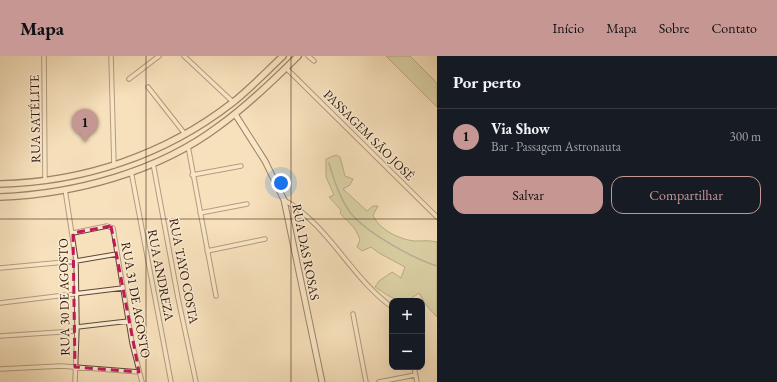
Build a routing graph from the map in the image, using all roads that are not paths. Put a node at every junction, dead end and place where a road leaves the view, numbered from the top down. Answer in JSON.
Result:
{"nodes":[{"id":1,"x":44,"y":56,"type":"edge"},
{"id":2,"x":111,"y":56,"type":"edge"},
{"id":3,"x":159,"y":56,"type":"edge"},
{"id":4,"x":184,"y":56,"type":"edge"},
{"id":5,"x":298,"y":56,"type":"edge"},
{"id":6,"x":308,"y":56,"type":"edge"},
{"id":7,"x":280,"y":57,"type":"edge"},
{"id":8,"x":314,"y":61,"type":"dead end"},
{"id":9,"x":286,"y":68,"type":"junction"},
{"id":10,"x":129,"y":79,"type":"dead end"},
{"id":11,"x":148,"y":87,"type":"dead end"},
{"id":12,"x":233,"y":102,"type":"junction"},
{"id":13,"x":235,"y":114,"type":"junction"},
{"id":14,"x":185,"y":134,"type":"junction"},
{"id":15,"x":188,"y":146,"type":"junction"},
{"id":16,"x":153,"y":163,"type":"junction"},
{"id":17,"x":114,"y":166,"type":"junction"},
{"id":18,"x":241,"y":166,"type":"dead end"},
{"id":19,"x":131,"y":171,"type":"junction"},
{"id":20,"x":192,"y":176,"type":"junction"},
{"id":21,"x":45,"y":181,"type":"junction"},
{"id":22,"x":0,"y":184,"type":"edge"},
{"id":23,"x":65,"y":189,"type":"junction"},
{"id":24,"x":0,"y":197,"type":"edge"},
{"id":25,"x":284,"y":200,"type":"junction"},
{"id":26,"x":247,"y":204,"type":"dead end"},
{"id":27,"x":200,"y":213,"type":"junction"},
{"id":28,"x":437,"y":217,"type":"edge"},
{"id":29,"x":73,"y":233,"type":"junction"},
{"id":30,"x":265,"y":239,"type":"dead end"},
{"id":31,"x":207,"y":251,"type":"junction"},
{"id":32,"x":117,"y":254,"type":"junction"},
{"id":33,"x":76,"y":261,"type":"junction"},
{"id":34,"x":0,"y":268,"type":"edge"},
{"id":35,"x":123,"y":288,"type":"junction"},
{"id":36,"x":75,"y":294,"type":"junction"},
{"id":37,"x":216,"y":296,"type":"dead end"},
{"id":38,"x":0,"y":303,"type":"edge"},
{"id":39,"x":389,"y":305,"type":"edge"},
{"id":40,"x":353,"y":314,"type":"dead end"},
{"id":41,"x":129,"y":321,"type":"junction"},
{"id":42,"x":77,"y":329,"type":"junction"},
{"id":43,"x":0,"y":336,"type":"edge"},
{"id":44,"x":75,"y":367,"type":"junction"},
{"id":45,"x":0,"y":369,"type":"edge"},
{"id":46,"x":414,"y":370,"type":"edge"},
{"id":47,"x":139,"y":372,"type":"junction"},
{"id":48,"x":415,"y":375,"type":"junction"},
{"id":49,"x":75,"y":382,"type":"edge"},
{"id":50,"x":142,"y":382,"type":"edge"},
{"id":51,"x":171,"y":382,"type":"edge"},
{"id":52,"x":196,"y":382,"type":"edge"},
{"id":53,"x":322,"y":382,"type":"edge"},
{"id":54,"x":366,"y":382,"type":"edge"},
{"id":55,"x":379,"y":382,"type":"edge"},
{"id":56,"x":417,"y":382,"type":"edge"}],
"edges":[{"from":1,"to":21,"type":"street","name":"RUA SATÉLITE"},
{"from":2,"to":17,"type":"street"},
{"from":3,"to":10,"type":"street"},
{"from":4,"to":12,"type":"street"},
{"from":5,"to":9,"type":"main road"},
{"from":6,"to":8,"type":"street"},
{"from":7,"to":12,"type":"main road"},
{"from":9,"to":13,"type":"main road"},
{"from":9,"to":28,"type":"street","name":"PASSAGEM SÃO JOSÉ"},
{"from":11,"to":14,"type":"street"},
{"from":12,"to":14,"type":"main road"},
{"from":13,"to":15,"type":"main road"},
{"from":13,"to":25,"type":"street","name":"RUA DAS ROSAS"},
{"from":14,"to":17,"type":"main road"},
{"from":15,"to":16,"type":"main road"},
{"from":15,"to":20,"type":"street"},
{"from":16,"to":19,"type":"main road"},
{"from":16,"to":52,"type":"street","name":"RUA TAYO COSTA"},
{"from":17,"to":21,"type":"main road"},
{"from":18,"to":20,"type":"street"},
{"from":19,"to":23,"type":"main road"},
{"from":19,"to":51,"type":"street","name":"RUA ANDREZA"},
{"from":20,"to":27,"type":"street"},
{"from":21,"to":22,"type":"main road"},
{"from":23,"to":24,"type":"main road"},
{"from":23,"to":29,"type":"street","name":"RUA 30 DE AGOSTO"},
{"from":25,"to":39,"type":"street"},
{"from":25,"to":53,"type":"street","name":"RUA DAS ROSAS"},
{"from":26,"to":27,"type":"street"},
{"from":27,"to":31,"type":"street"},
{"from":29,"to":32,"type":"street","name":"RUA 31 DE AGOSTO"},
{"from":29,"to":33,"type":"street","name":"RUA 30 DE AGOSTO"},
{"from":30,"to":31,"type":"street"},
{"from":31,"to":37,"type":"street"},
{"from":32,"to":33,"type":"street"},
{"from":32,"to":35,"type":"street","name":"RUA 31 DE AGOSTO"},
{"from":33,"to":34,"type":"street"},
{"from":33,"to":36,"type":"street","name":"RUA 30 DE AGOSTO"},
{"from":35,"to":36,"type":"street"},
{"from":35,"to":41,"type":"street","name":"RUA 31 DE AGOSTO"},
{"from":36,"to":38,"type":"street"},
{"from":36,"to":42,"type":"street","name":"RUA 30 DE AGOSTO"},
{"from":40,"to":54,"type":"street"},
{"from":41,"to":42,"type":"street"},
{"from":41,"to":47,"type":"street","name":"RUA 31 DE AGOSTO"},
{"from":42,"to":43,"type":"street"},
{"from":42,"to":44,"type":"street","name":"RUA 30 DE AGOSTO"},
{"from":44,"to":45,"type":"street"},
{"from":44,"to":47,"type":"street"},
{"from":44,"to":49,"type":"street","name":"RUA 30 DE AGOSTO"},
{"from":46,"to":48,"type":"street"},
{"from":47,"to":50,"type":"street","name":"RUA 31 DE AGOSTO"},
{"from":48,"to":55,"type":"street"},
{"from":48,"to":56,"type":"street"}]}
